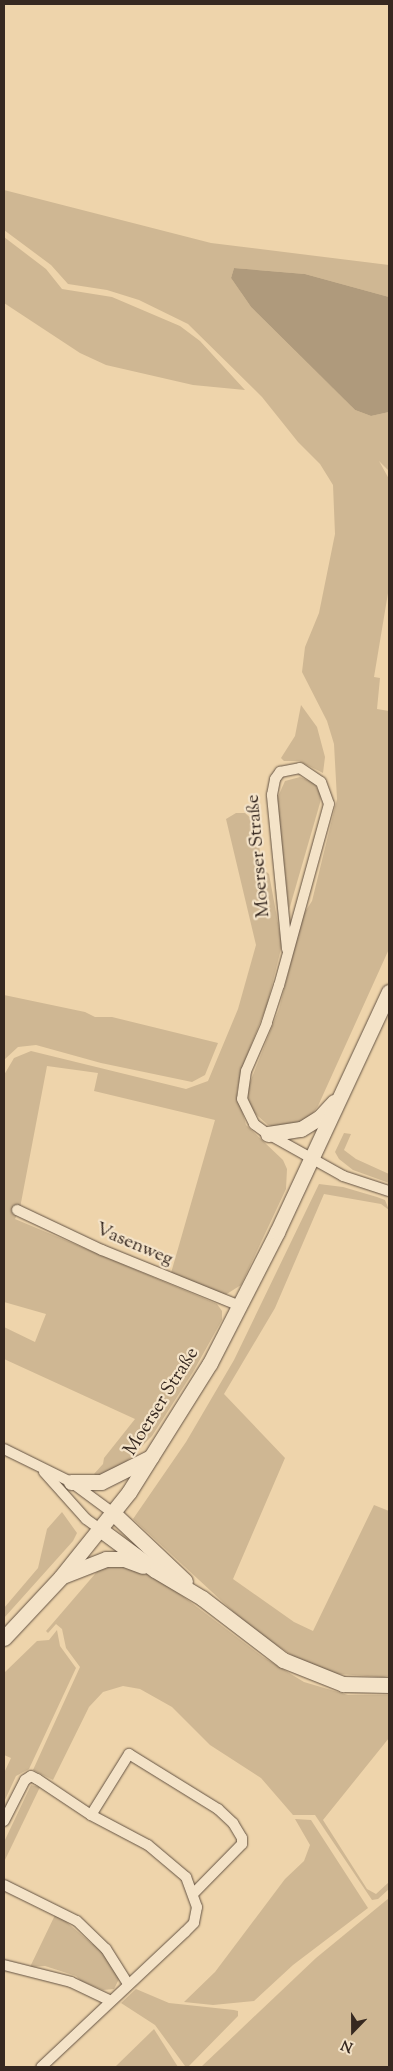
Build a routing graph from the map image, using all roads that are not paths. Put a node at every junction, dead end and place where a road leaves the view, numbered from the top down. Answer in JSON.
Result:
{"nodes":[{"id":1,"x":287,"y":949,"type":"junction"},
{"id":2,"x":389,"y":992,"type":"edge"},
{"id":3,"x":342,"y":1094,"type":"junction"},
{"id":4,"x":268,"y":1134,"type":"junction"},
{"id":5,"x":312,"y":1159,"type":"junction"},
{"id":6,"x":389,"y":1191,"type":"edge"},
{"id":7,"x":17,"y":1210,"type":"dead end"},
{"id":8,"x":240,"y":1306,"type":"junction"},
{"id":9,"x":4,"y":1449,"type":"edge"},
{"id":10,"x":152,"y":1456,"type":"junction"},
{"id":11,"x":43,"y":1471,"type":"junction"},
{"id":12,"x":71,"y":1482,"type":"junction"},
{"id":13,"x":114,"y":1513,"type":"junction"},
{"id":14,"x":101,"y":1530,"type":"junction"},
{"id":15,"x":155,"y":1570,"type":"junction"},
{"id":16,"x":61,"y":1577,"type":"junction"},
{"id":17,"x":202,"y":1598,"type":"junction"},
{"id":18,"x":4,"y":1638,"type":"edge"},
{"id":19,"x":389,"y":1685,"type":"edge"},
{"id":20,"x":91,"y":1815,"type":"junction"},
{"id":21,"x":5,"y":1817,"type":"edge"},
{"id":22,"x":4,"y":1885,"type":"edge"},
{"id":23,"x":194,"y":1894,"type":"junction"},
{"id":24,"x":4,"y":1965,"type":"edge"},
{"id":25,"x":128,"y":1984,"type":"junction"},
{"id":26,"x":111,"y":2001,"type":"junction"},
{"id":27,"x":41,"y":2067,"type":"edge"}],
"edges":[{"from":1,"to":1,"type":"street","name":"Moerser Straße"},
{"from":1,"to":4,"type":"street","name":"Moerser Straße"},
{"from":2,"to":3,"type":"main road","name":"Moerser Straße"},
{"from":3,"to":4,"type":"main road"},
{"from":3,"to":5,"type":"main road","name":"Moerser Straße"},
{"from":4,"to":5,"type":"street","name":"Moerser Straße"},
{"from":5,"to":6,"type":"street","name":"Moerser Straße"},
{"from":5,"to":8,"type":"main road","name":"Moerser Straße"},
{"from":7,"to":8,"type":"street","name":"Vasenweg"},
{"from":8,"to":10,"type":"main road","name":"Moerser Straße"},
{"from":9,"to":11,"type":"street"},
{"from":10,"to":12,"type":"main road"},
{"from":10,"to":13,"type":"main road","name":"Moerser Straße"},
{"from":11,"to":12,"type":"street"},
{"from":11,"to":14,"type":"street"},
{"from":12,"to":13,"type":"street"},
{"from":13,"to":14,"type":"main road","name":"Moerser Straße"},
{"from":13,"to":17,"type":"main road"},
{"from":14,"to":15,"type":"main road"},
{"from":14,"to":16,"type":"main road","name":"Moerser Straße"},
{"from":15,"to":16,"type":"main road"},
{"from":15,"to":17,"type":"main road"},
{"from":16,"to":18,"type":"main road","name":"Moerser Straße"},
{"from":17,"to":19,"type":"main road"},
{"from":20,"to":21,"type":"street"},
{"from":20,"to":23,"type":"street"},
{"from":20,"to":23,"type":"street"},
{"from":22,"to":25,"type":"street"},
{"from":23,"to":25,"type":"street"},
{"from":24,"to":26,"type":"street"},
{"from":25,"to":26,"type":"street"},
{"from":26,"to":27,"type":"street"}]}
